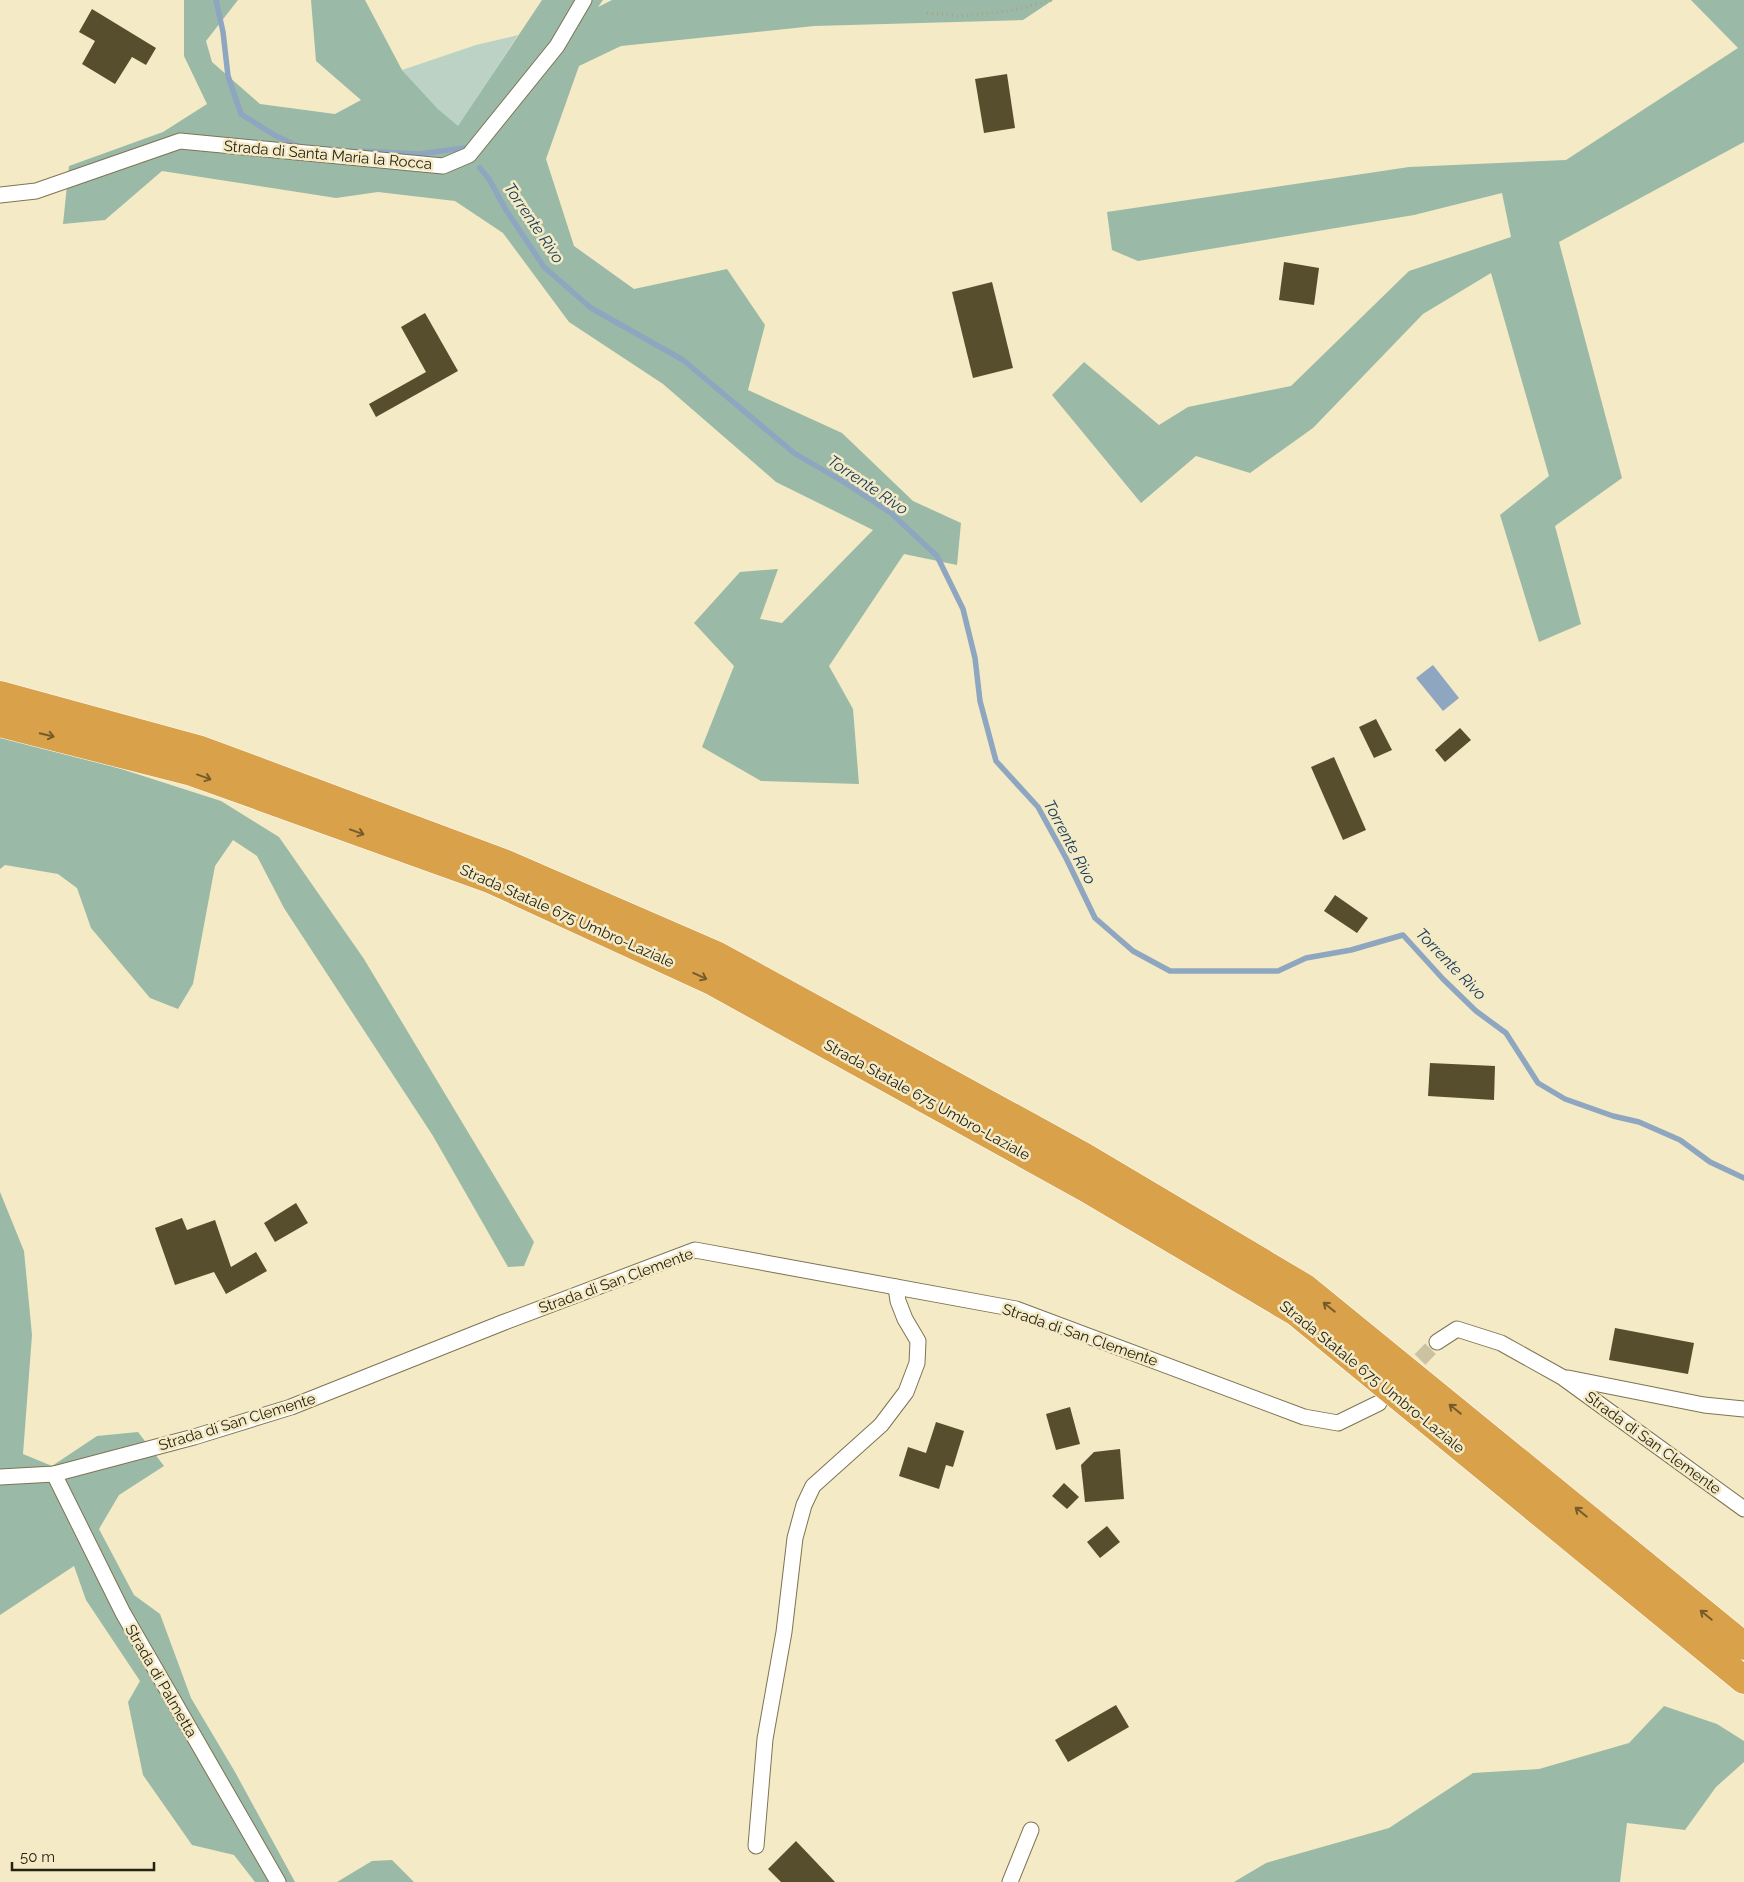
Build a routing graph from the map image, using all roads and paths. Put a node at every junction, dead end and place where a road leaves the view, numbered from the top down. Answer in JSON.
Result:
{"nodes":[{"id":1,"x":584,"y":0,"type":"edge"},
{"id":2,"x":1054,"y":0,"type":"edge"},
{"id":3,"x":926,"y":13,"type":"dead end"},
{"id":4,"x":0,"y":195,"type":"edge"},
{"id":5,"x":0,"y":695,"type":"edge"},
{"id":6,"x":0,"y":723,"type":"edge"},
{"id":7,"x":896,"y":1287,"type":"junction"},
{"id":8,"x":1437,"y":1342,"type":"tunnel mouth"},
{"id":9,"x":1562,"y":1377,"type":"junction"},
{"id":10,"x":1379,"y":1403,"type":"dead end"},
{"id":11,"x":1744,"y":1409,"type":"edge"},
{"id":12,"x":54,"y":1474,"type":"junction"},
{"id":13,"x":0,"y":1477,"type":"edge"},
{"id":14,"x":1744,"y":1509,"type":"edge"},
{"id":15,"x":1744,"y":1646,"type":"edge"},
{"id":16,"x":1744,"y":1680,"type":"edge"},
{"id":17,"x":1030,"y":1830,"type":"dead end"},
{"id":18,"x":756,"y":1846,"type":"dead end"},
{"id":19,"x":278,"y":1882,"type":"edge"},
{"id":20,"x":1010,"y":1882,"type":"edge"}],
"edges":[{"from":1,"to":4,"type":"street","name":"Strada di Santa Maria la Rocca"},
{"from":2,"to":3,"type":"path"},
{"from":15,"to":5,"type":"highway","name":"Strada Statale 675 Umbro-Laziale","one_way":true},
{"from":6,"to":16,"type":"highway","name":"Strada Statale 675 Umbro-Laziale","one_way":true},
{"from":7,"to":10,"type":"street","name":"Strada di San Clemente"},
{"from":7,"to":12,"type":"street","name":"Strada di San Clemente"},
{"from":7,"to":18,"type":"street"},
{"from":8,"to":9,"type":"street","name":"Strada di San Clemente"},
{"from":9,"to":11,"type":"street","name":"Strada di San Clemente"},
{"from":9,"to":14,"type":"street","name":"Strada di San Clemente"},
{"from":12,"to":13,"type":"street","name":"Strada di San Clemente"},
{"from":12,"to":19,"type":"street","name":"Strada di Palmetta"},
{"from":17,"to":20,"type":"street"}]}
